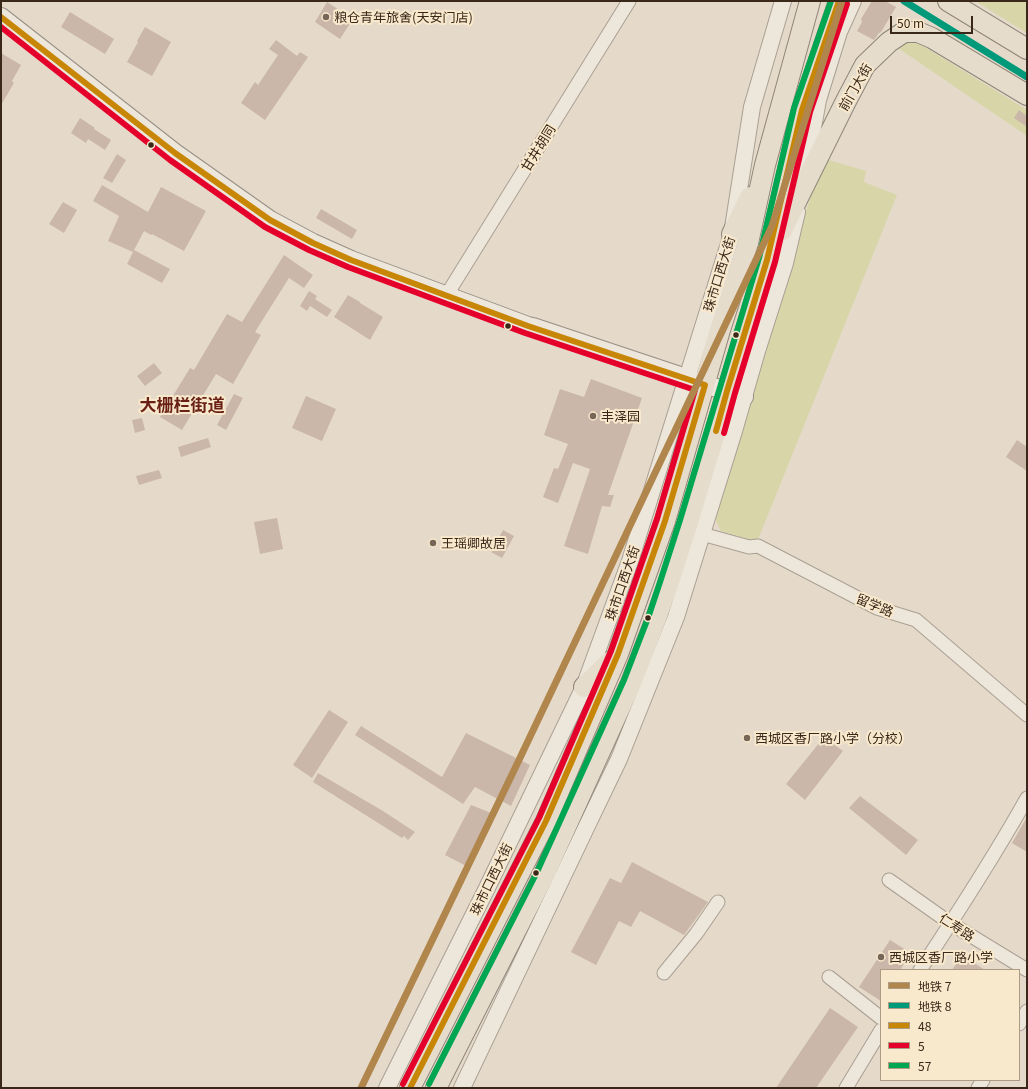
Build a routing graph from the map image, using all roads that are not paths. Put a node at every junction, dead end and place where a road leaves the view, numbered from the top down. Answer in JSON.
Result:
{"nodes":[{"id":1,"x":629,"y":1,"type":"edge"},
{"id":2,"x":783,"y":1,"type":"edge"},
{"id":3,"x":810,"y":1,"type":"edge"},
{"id":4,"x":839,"y":1,"type":"edge"},
{"id":5,"x":853,"y":1,"type":"edge"},
{"id":6,"x":948,"y":1,"type":"edge"},
{"id":7,"x":1,"y":17,"type":"edge"},
{"id":8,"x":1027,"y":49,"type":"edge"},
{"id":9,"x":1027,"y":95,"type":"edge"},
{"id":10,"x":802,"y":110,"type":"junction"},
{"id":11,"x":765,"y":165,"type":"junction"},
{"id":12,"x":801,"y":192,"type":"junction"},
{"id":13,"x":732,"y":234,"type":"junction"},
{"id":14,"x":767,"y":260,"type":"junction"},
{"id":15,"x":446,"y":296,"type":"junction"},
{"id":16,"x":696,"y":381,"type":"junction"},
{"id":17,"x":735,"y":394,"type":"junction"},
{"id":18,"x":702,"y":534,"type":"junction"},
{"id":19,"x":618,"y":654,"type":"junction"},
{"id":20,"x":584,"y":687,"type":"junction"},
{"id":21,"x":1027,"y":714,"type":"edge"},
{"id":22,"x":1027,"y":798,"type":"edge"},
{"id":23,"x":889,"y":880,"type":"dead end"},
{"id":24,"x":718,"y":902,"type":"dead end"},
{"id":25,"x":950,"y":923,"type":"junction"},
{"id":26,"x":921,"y":969,"type":"edge"},
{"id":27,"x":1027,"y":970,"type":"edge"},
{"id":28,"x":664,"y":973,"type":"dead end"},
{"id":29,"x":829,"y":977,"type":"dead end"},
{"id":30,"x":1027,"y":1011,"type":"edge"},
{"id":31,"x":880,"y":1017,"type":"edge"},
{"id":32,"x":1020,"y":1022,"type":"edge"},
{"id":33,"x":880,"y":1032,"type":"edge"},
{"id":34,"x":387,"y":1088,"type":"edge"},
{"id":35,"x":410,"y":1088,"type":"edge"},
{"id":36,"x":436,"y":1088,"type":"edge"},
{"id":37,"x":462,"y":1088,"type":"edge"},
{"id":38,"x":846,"y":1088,"type":"edge"}],
"edges":[{"from":1,"to":15,"type":"street","name":"甘井胡同"},
{"from":2,"to":13,"type":"street","name":"珠市口西大街"},
{"from":3,"to":11,"type":"main road","name":"珠市口西大街"},
{"from":4,"to":10,"type":"main road"},
{"from":5,"to":12,"type":"street"},
{"from":6,"to":8,"type":"main road"},
{"from":7,"to":15,"type":"main road"},
{"from":9,"to":12,"type":"main road","name":"前门大街"},
{"from":10,"to":12,"type":"main road"},
{"from":10,"to":14,"type":"main road"},
{"from":11,"to":13,"type":"main road"},
{"from":11,"to":16,"type":"main road","name":"珠市口西大街"},
{"from":12,"to":14,"type":"main road"},
{"from":12,"to":17,"type":"street"},
{"from":13,"to":16,"type":"street","name":"珠市口西大街"},
{"from":14,"to":17,"type":"main road"},
{"from":15,"to":16,"type":"main road"},
{"from":16,"to":17,"type":"main road"},
{"from":16,"to":19,"type":"main road","name":"珠市口西大街"},
{"from":16,"to":20,"type":"street","name":"珠市口西大街"},
{"from":17,"to":18,"type":"street"},
{"from":17,"to":36,"type":"main road"},
{"from":18,"to":21,"type":"street","name":"留学路"},
{"from":18,"to":37,"type":"street"},
{"from":19,"to":20,"type":"main road"},
{"from":19,"to":35,"type":"main road","name":"珠市口西大街"},
{"from":20,"to":34,"type":"street","name":"珠市口西大街"},
{"from":22,"to":25,"type":"street"},
{"from":23,"to":25,"type":"street","name":"仁寿路"},
{"from":24,"to":28,"type":"street"},
{"from":25,"to":26,"type":"street"},
{"from":25,"to":27,"type":"street","name":"仁寿路"},
{"from":29,"to":31,"type":"street"},
{"from":30,"to":32,"type":"street"},
{"from":33,"to":38,"type":"street"}]}
